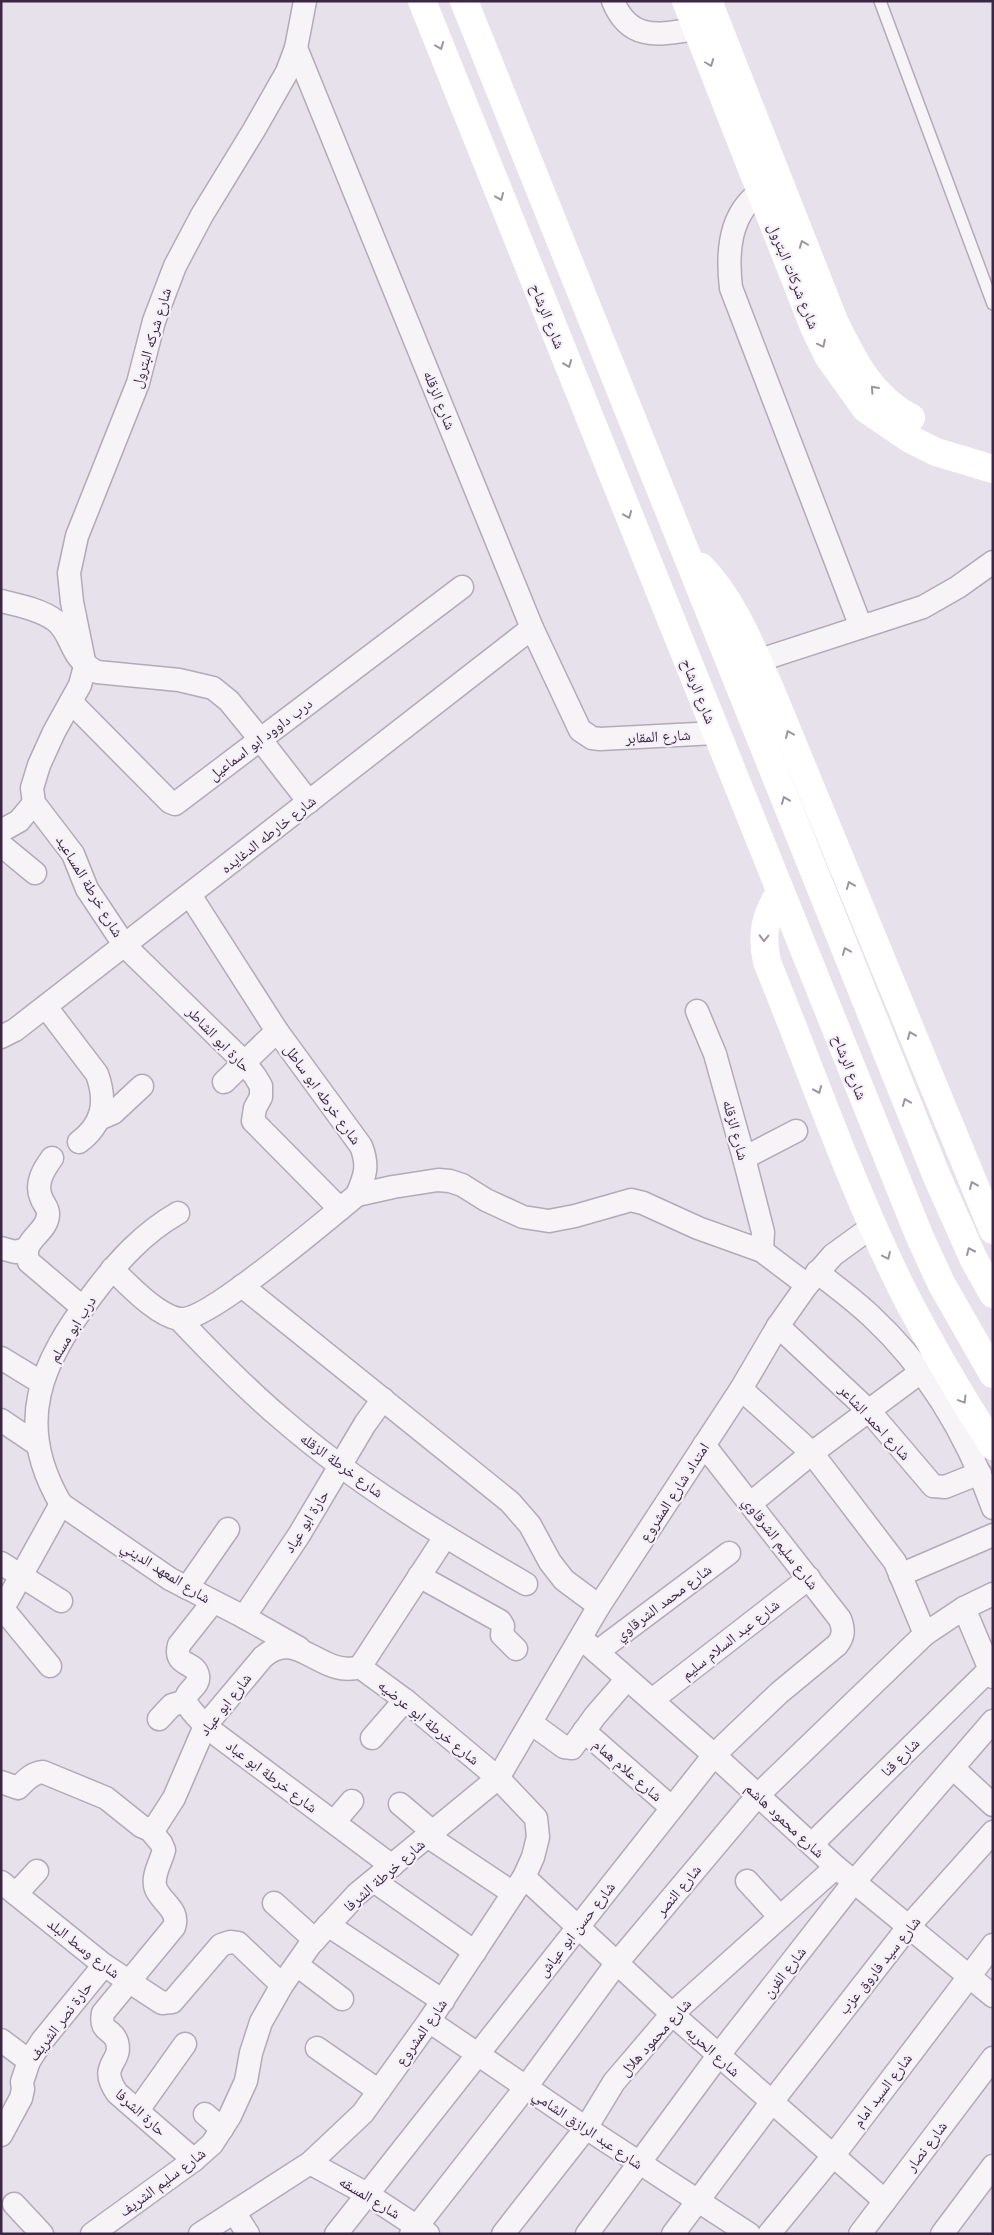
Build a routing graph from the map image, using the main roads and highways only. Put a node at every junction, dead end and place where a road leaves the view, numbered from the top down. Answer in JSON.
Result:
{"nodes":[{"id":1,"x":422,"y":1,"type":"edge"},
{"id":2,"x":464,"y":1,"type":"edge"},
{"id":3,"x":686,"y":1,"type":"edge"},
{"id":4,"x":708,"y":1,"type":"edge"},
{"id":5,"x":769,"y":186,"type":"junction"},
{"id":6,"x":993,"y":451,"type":"edge"},
{"id":7,"x":993,"y":469,"type":"edge"},
{"id":8,"x":683,"y":547,"type":"junction"},
{"id":9,"x":780,"y":893,"type":"junction"},
{"id":10,"x":993,"y":1230,"type":"edge"},
{"id":11,"x":993,"y":1294,"type":"edge"},
{"id":12,"x":993,"y":1374,"type":"edge"},
{"id":13,"x":993,"y":1446,"type":"edge"}],
"edges":[{"from":1,"to":9,"type":"main road","name":"شارع الرشاح","one_way":true},
{"from":2,"to":8,"type":"main road"},
{"from":3,"to":5,"type":"main road","name":"شارع شركات البترول","one_way":true},
{"from":4,"to":5,"type":"main road","name":"شارع شركات البترول"},
{"from":6,"to":5,"type":"main road","name":"شارع شركات البترول","one_way":true},
{"from":5,"to":7,"type":"main road","name":"شارع شركات البترول","one_way":true},
{"from":10,"to":8,"type":"main road","one_way":true},
{"from":11,"to":8,"type":"main road","one_way":true},
{"from":9,"to":12,"type":"main road","name":"شارع الرشاح"},
{"from":9,"to":13,"type":"main road","one_way":true}]}
